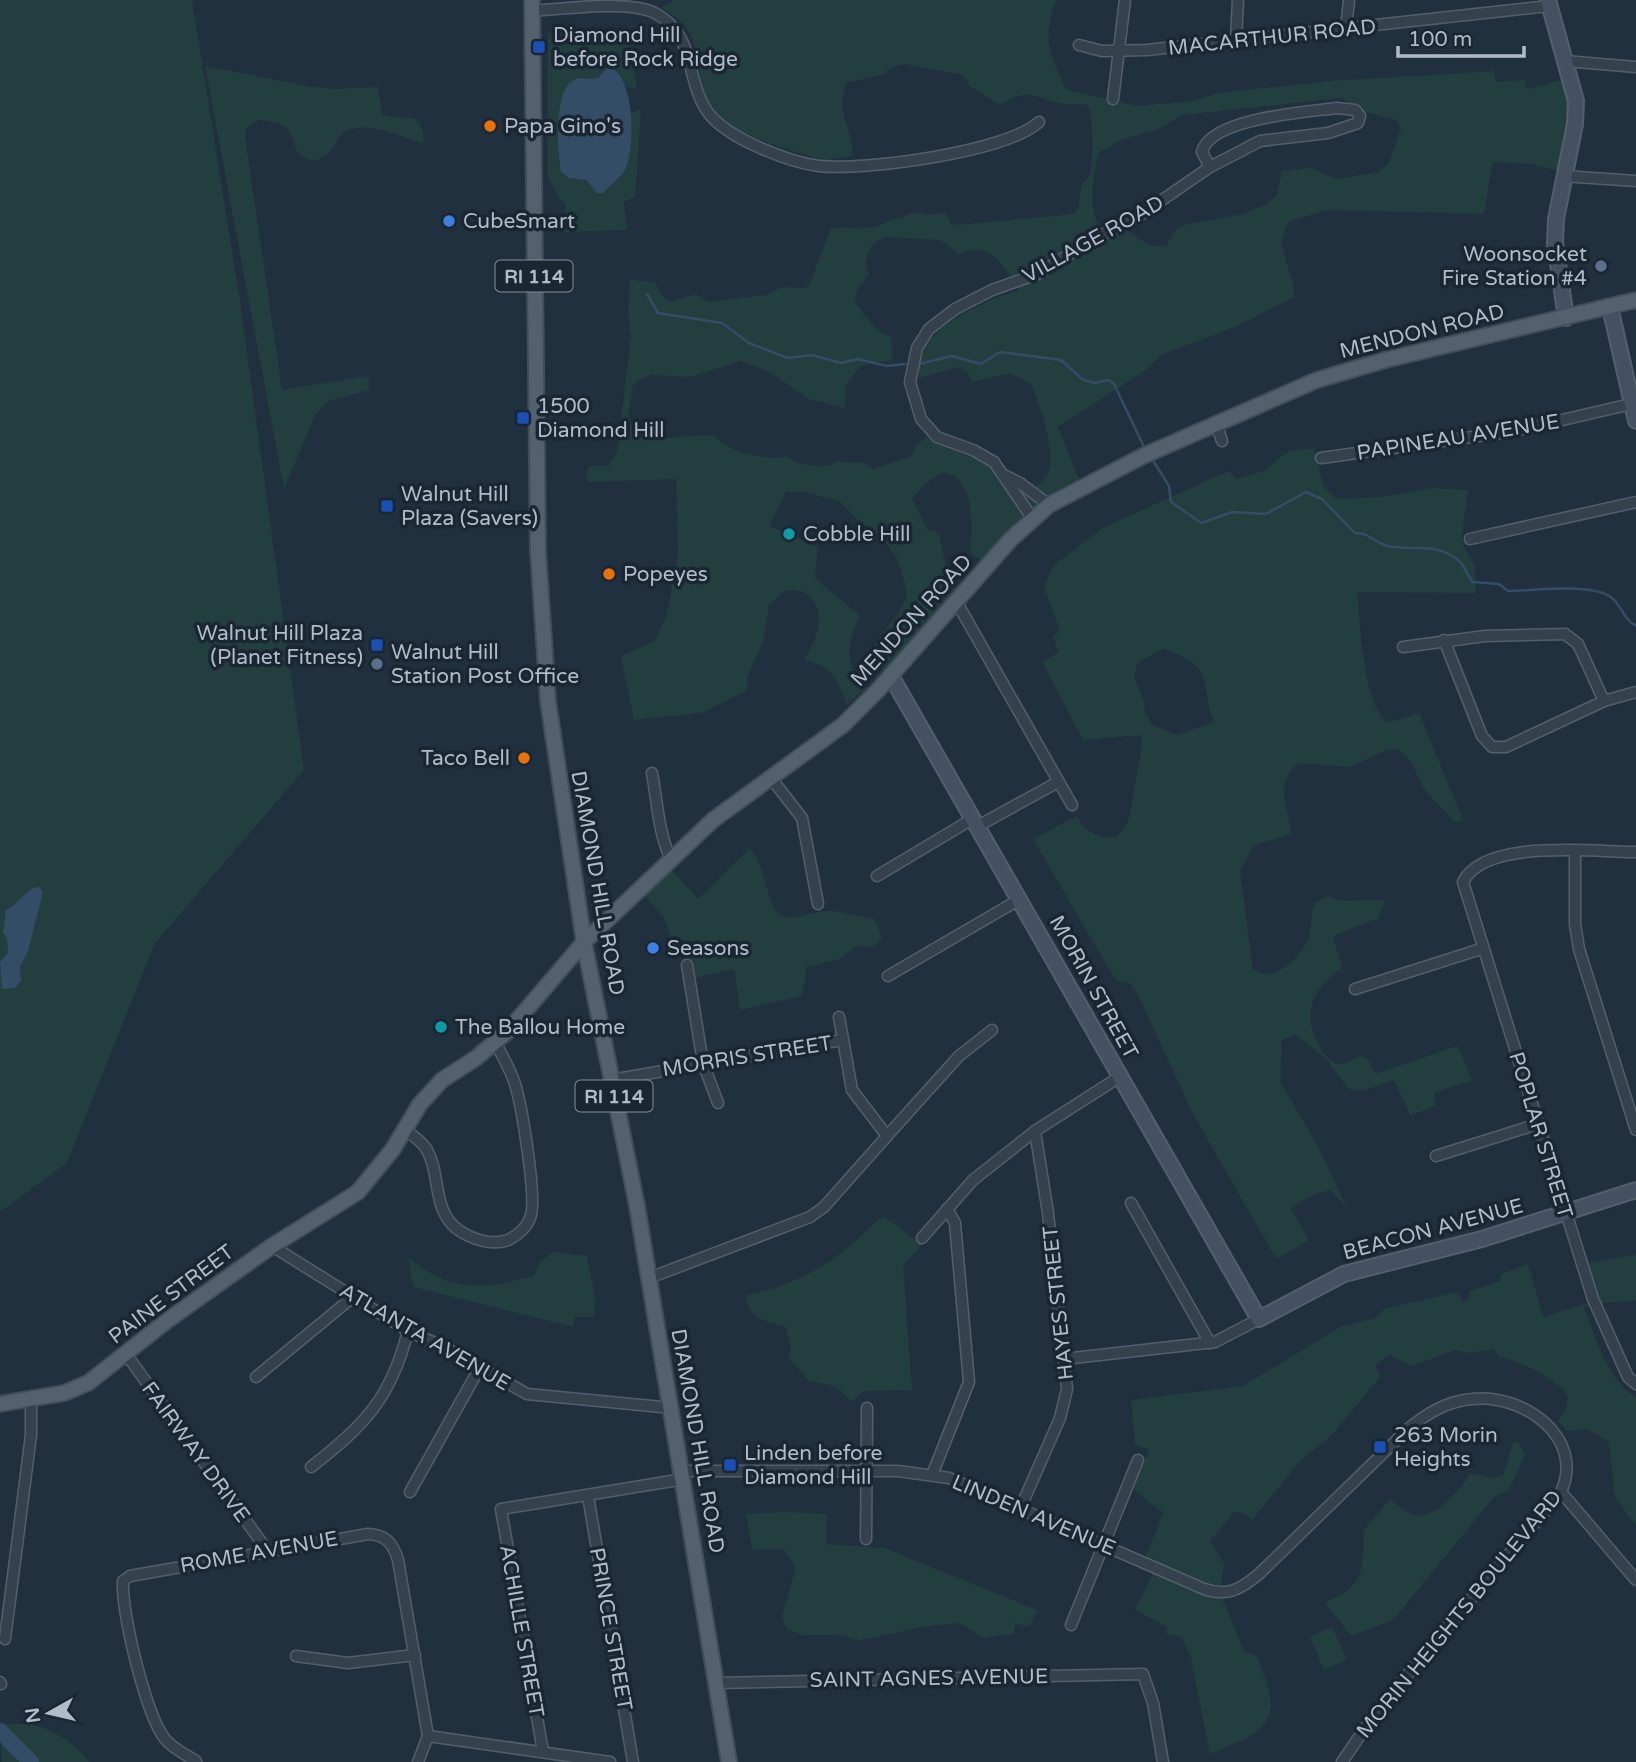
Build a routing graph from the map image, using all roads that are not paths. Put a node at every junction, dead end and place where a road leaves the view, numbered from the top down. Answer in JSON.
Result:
{"nodes":[{"id":1,"x":1125,"y":0,"type":"edge"},
{"id":2,"x":1238,"y":0,"type":"edge"},
{"id":3,"x":1349,"y":0,"type":"edge"},
{"id":4,"x":1548,"y":3,"type":"edge"},
{"id":5,"x":532,"y":5,"type":"edge"},
{"id":6,"x":1346,"y":29,"type":"junction"},
{"id":7,"x":1236,"y":40,"type":"junction"},
{"id":8,"x":1079,"y":45,"type":"dead end"},
{"id":9,"x":1121,"y":52,"type":"junction"},
{"id":10,"x":1565,"y":61,"type":"junction"},
{"id":11,"x":1636,"y":67,"type":"edge"},
{"id":12,"x":1113,"y":99,"type":"dead end"},
{"id":13,"x":1039,"y":122,"type":"dead end"},
{"id":14,"x":1210,"y":167,"type":"junction"},
{"id":15,"x":1563,"y":176,"type":"junction"},
{"id":16,"x":1636,"y":181,"type":"edge"},
{"id":17,"x":1636,"y":300,"type":"edge"},
{"id":18,"x":1610,"y":307,"type":"junction"},
{"id":19,"x":1566,"y":318,"type":"junction"},
{"id":20,"x":1634,"y":403,"type":"edge"},
{"id":21,"x":1636,"y":421,"type":"edge"},
{"id":22,"x":1216,"y":424,"type":"junction"},
{"id":23,"x":1222,"y":441,"type":"dead end"},
{"id":24,"x":1321,"y":458,"type":"dead end"},
{"id":25,"x":1006,"y":476,"type":"junction"},
{"id":26,"x":1636,"y":502,"type":"edge"},
{"id":27,"x":1049,"y":505,"type":"junction"},
{"id":28,"x":1032,"y":518,"type":"junction"},
{"id":29,"x":1470,"y":540,"type":"dead end"},
{"id":30,"x":956,"y":601,"type":"junction"},
{"id":31,"x":1444,"y":640,"type":"junction"},
{"id":32,"x":1404,"y":647,"type":"dead end"},
{"id":33,"x":891,"y":676,"type":"junction"},
{"id":34,"x":1636,"y":692,"type":"edge"},
{"id":35,"x":1604,"y":701,"type":"junction"},
{"id":36,"x":652,"y":773,"type":"dead end"},
{"id":37,"x":771,"y":778,"type":"junction"},
{"id":38,"x":1058,"y":782,"type":"junction"},
{"id":39,"x":1072,"y":805,"type":"dead end"},
{"id":40,"x":976,"y":822,"type":"junction"},
{"id":41,"x":1575,"y":850,"type":"junction"},
{"id":42,"x":1636,"y":852,"type":"edge"},
{"id":43,"x":671,"y":859,"type":"junction"},
{"id":44,"x":877,"y":876,"type":"dead end"},
{"id":45,"x":1020,"y":899,"type":"junction"},
{"id":46,"x":818,"y":905,"type":"dead end"},
{"id":47,"x":584,"y":942,"type":"junction"},
{"id":48,"x":1481,"y":949,"type":"junction"},
{"id":49,"x":687,"y":965,"type":"dead end"},
{"id":50,"x":888,"y":976,"type":"dead end"},
{"id":51,"x":1355,"y":989,"type":"dead end"},
{"id":52,"x":839,"y":1017,"type":"dead end"},
{"id":53,"x":992,"y":1030,"type":"dead end"},
{"id":54,"x":842,"y":1040,"type":"junction"},
{"id":55,"x":495,"y":1042,"type":"junction"},
{"id":56,"x":703,"y":1063,"type":"junction"},
{"id":57,"x":1121,"y":1076,"type":"junction"},
{"id":58,"x":611,"y":1080,"type":"junction"},
{"id":59,"x":718,"y":1103,"type":"dead end"},
{"id":60,"x":1538,"y":1124,"type":"junction"},
{"id":61,"x":404,"y":1129,"type":"junction"},
{"id":62,"x":1636,"y":1130,"type":"edge"},
{"id":63,"x":1035,"y":1131,"type":"junction"},
{"id":64,"x":887,"y":1136,"type":"junction"},
{"id":65,"x":1436,"y":1156,"type":"dead end"},
{"id":66,"x":1636,"y":1190,"type":"edge"},
{"id":67,"x":358,"y":1192,"type":"joint"},
{"id":68,"x":1131,"y":1203,"type":"dead end"},
{"id":69,"x":947,"y":1209,"type":"junction"},
{"id":70,"x":1565,"y":1213,"type":"junction"},
{"id":71,"x":922,"y":1238,"type":"dead end"},
{"id":72,"x":272,"y":1246,"type":"junction"},
{"id":73,"x":649,"y":1278,"type":"junction"},
{"id":74,"x":353,"y":1297,"type":"junction"},
{"id":75,"x":1259,"y":1319,"type":"junction"},
{"id":76,"x":408,"y":1331,"type":"junction"},
{"id":77,"x":1210,"y":1342,"type":"junction"},
{"id":78,"x":125,"y":1354,"type":"junction"},
{"id":79,"x":1064,"y":1359,"type":"junction"},
{"id":80,"x":479,"y":1368,"type":"junction"},
{"id":81,"x":256,"y":1377,"type":"dead end"},
{"id":82,"x":1636,"y":1384,"type":"edge"},
{"id":83,"x":31,"y":1399,"type":"junction"},
{"id":84,"x":0,"y":1404,"type":"edge"},
{"id":85,"x":672,"y":1408,"type":"junction"},
{"id":86,"x":867,"y":1408,"type":"dead end"},
{"id":87,"x":1138,"y":1460,"type":"dead end"},
{"id":88,"x":311,"y":1466,"type":"dead end"},
{"id":89,"x":867,"y":1471,"type":"junction"},
{"id":90,"x":683,"y":1475,"type":"junction"},
{"id":91,"x":932,"y":1475,"type":"junction"},
{"id":92,"x":410,"y":1492,"type":"dead end"},
{"id":93,"x":1561,"y":1492,"type":"junction"},
{"id":94,"x":588,"y":1496,"type":"junction"},
{"id":95,"x":1020,"y":1509,"type":"junction"},
{"id":96,"x":866,"y":1539,"type":"dead end"},
{"id":97,"x":1104,"y":1545,"type":"junction"},
{"id":98,"x":267,"y":1550,"type":"junction"},
{"id":99,"x":1279,"y":1554,"type":"joint"},
{"id":100,"x":1636,"y":1580,"type":"edge"},
{"id":101,"x":1071,"y":1625,"type":"dead end"},
{"id":102,"x":5,"y":1639,"type":"dead end"},
{"id":103,"x":415,"y":1655,"type":"junction"},
{"id":104,"x":296,"y":1656,"type":"dead end"},
{"id":105,"x":716,"y":1684,"type":"junction"},
{"id":106,"x":428,"y":1736,"type":"junction"},
{"id":107,"x":543,"y":1752,"type":"junction"},
{"id":108,"x":196,"y":1761,"type":"edge"},
{"id":109,"x":418,"y":1762,"type":"edge"},
{"id":110,"x":610,"y":1762,"type":"edge"},
{"id":111,"x":633,"y":1762,"type":"edge"},
{"id":112,"x":729,"y":1762,"type":"edge"},
{"id":113,"x":1163,"y":1762,"type":"edge"},
{"id":114,"x":1342,"y":1762,"type":"edge"}],
"edges":[{"from":1,"to":9,"type":"street"},
{"from":2,"to":7,"type":"street"},
{"from":3,"to":6,"type":"street"},
{"from":4,"to":6,"type":"street","name":"MACARTHUR ROAD"},
{"from":4,"to":10,"type":"street"},
{"from":5,"to":13,"type":"street"},
{"from":5,"to":47,"type":"main road","name":"DIAMOND HILL ROAD","number":"RI 114"},
{"from":6,"to":7,"type":"street","name":"MACARTHUR ROAD"},
{"from":7,"to":9,"type":"street","name":"MACARTHUR ROAD"},
{"from":8,"to":9,"type":"street","name":"MACARTHUR ROAD"},
{"from":9,"to":12,"type":"street"},
{"from":10,"to":11,"type":"street"},
{"from":10,"to":15,"type":"street"},
{"from":14,"to":14,"type":"street","name":"VILLAGE ROAD"},
{"from":14,"to":25,"type":"street","name":"VILLAGE ROAD"},
{"from":15,"to":16,"type":"street"},
{"from":15,"to":19,"type":"street"},
{"from":17,"to":18,"type":"main road","name":"MENDON ROAD"},
{"from":18,"to":19,"type":"main road","name":"MENDON ROAD"},
{"from":18,"to":20,"type":"street"},
{"from":19,"to":22,"type":"main road","name":"MENDON ROAD"},
{"from":20,"to":21,"type":"street"},
{"from":20,"to":24,"type":"street","name":"PAPINEAU AVENUE"},
{"from":22,"to":23,"type":"street"},
{"from":22,"to":27,"type":"main road","name":"MENDON ROAD"},
{"from":25,"to":27,"type":"street","name":"VILLAGE ROAD"},
{"from":25,"to":28,"type":"street","name":"VILLAGE ROAD"},
{"from":26,"to":29,"type":"street"},
{"from":27,"to":28,"type":"main road","name":"MENDON ROAD"},
{"from":28,"to":30,"type":"main road","name":"MENDON ROAD"},
{"from":30,"to":33,"type":"main road","name":"MENDON ROAD"},
{"from":30,"to":38,"type":"street"},
{"from":31,"to":32,"type":"street"},
{"from":31,"to":35,"type":"street"},
{"from":31,"to":35,"type":"street"},
{"from":33,"to":37,"type":"main road","name":"MENDON ROAD"},
{"from":33,"to":40,"type":"street","name":"MORIN STREET"},
{"from":34,"to":35,"type":"street"},
{"from":36,"to":43,"type":"street"},
{"from":37,"to":43,"type":"main road","name":"MENDON ROAD"},
{"from":37,"to":46,"type":"street"},
{"from":38,"to":39,"type":"street"},
{"from":38,"to":40,"type":"street"},
{"from":40,"to":44,"type":"street"},
{"from":40,"to":45,"type":"street","name":"MORIN STREET"},
{"from":41,"to":42,"type":"street"},
{"from":41,"to":48,"type":"street","name":"POPLAR STREET"},
{"from":41,"to":62,"type":"street"},
{"from":43,"to":47,"type":"main road","name":"MENDON ROAD"},
{"from":45,"to":50,"type":"street"},
{"from":45,"to":57,"type":"street","name":"MORIN STREET"},
{"from":47,"to":55,"type":"main road","name":"MENDON ROAD"},
{"from":47,"to":58,"type":"main road","name":"DIAMOND HILL ROAD","number":"RI 114"},
{"from":48,"to":51,"type":"street"},
{"from":48,"to":60,"type":"street","name":"POPLAR STREET"},
{"from":49,"to":56,"type":"street"},
{"from":52,"to":54,"type":"street"},
{"from":53,"to":64,"type":"street"},
{"from":54,"to":56,"type":"street","name":"MORRIS STREET"},
{"from":54,"to":64,"type":"street"},
{"from":55,"to":61,"type":"main road","name":"MENDON ROAD"},
{"from":55,"to":61,"type":"street"},
{"from":56,"to":58,"type":"street","name":"MORRIS STREET"},
{"from":56,"to":59,"type":"street"},
{"from":57,"to":63,"type":"street"},
{"from":57,"to":75,"type":"street","name":"MORIN STREET"},
{"from":58,"to":73,"type":"main road","name":"DIAMOND HILL ROAD","number":"RI 114"},
{"from":60,"to":65,"type":"street"},
{"from":60,"to":70,"type":"street","name":"POPLAR STREET"},
{"from":61,"to":67,"type":"main road","name":"MENDON ROAD"},
{"from":63,"to":69,"type":"street"},
{"from":63,"to":79,"type":"street","name":"HAYES STREET"},
{"from":64,"to":73,"type":"street"},
{"from":66,"to":70,"type":"street","name":"BEACON AVENUE"},
{"from":67,"to":72,"type":"main road","name":"PAINE STREET"},
{"from":68,"to":77,"type":"street"},
{"from":69,"to":71,"type":"street"},
{"from":69,"to":91,"type":"street"},
{"from":70,"to":75,"type":"street","name":"BEACON AVENUE"},
{"from":70,"to":82,"type":"street","name":"POPLAR STREET"},
{"from":72,"to":74,"type":"street","name":"ATLANTA AVENUE"},
{"from":72,"to":78,"type":"main road","name":"PAINE STREET"},
{"from":73,"to":85,"type":"main road","name":"DIAMOND HILL ROAD","number":"RI 114"},
{"from":74,"to":76,"type":"street","name":"ATLANTA AVENUE"},
{"from":74,"to":81,"type":"street"},
{"from":75,"to":77,"type":"street","name":"BEACON AVENUE"},
{"from":76,"to":80,"type":"street","name":"ATLANTA AVENUE"},
{"from":76,"to":88,"type":"street"},
{"from":77,"to":79,"type":"street","name":"BEACON AVENUE"},
{"from":78,"to":83,"type":"main road","name":"PAINE STREET"},
{"from":78,"to":98,"type":"street","name":"FAIRWAY DRIVE"},
{"from":79,"to":95,"type":"street","name":"HAYES STREET"},
{"from":80,"to":85,"type":"street","name":"ATLANTA AVENUE"},
{"from":80,"to":92,"type":"street"},
{"from":83,"to":84,"type":"main road","name":"PAINE STREET"},
{"from":83,"to":102,"type":"street"},
{"from":85,"to":90,"type":"main road","name":"DIAMOND HILL ROAD","number":"RI 114"},
{"from":86,"to":89,"type":"street"},
{"from":87,"to":97,"type":"street"},
{"from":89,"to":90,"type":"street","name":"LINDEN AVENUE"},
{"from":89,"to":91,"type":"street","name":"LINDEN AVENUE"},
{"from":89,"to":96,"type":"street"},
{"from":90,"to":94,"type":"street"},
{"from":90,"to":105,"type":"main road","name":"DIAMOND HILL ROAD","number":"RI 114"},
{"from":91,"to":95,"type":"street","name":"LINDEN AVENUE"},
{"from":93,"to":99,"type":"street","name":"MORIN HEIGHTS BOULEVARD"},
{"from":93,"to":100,"type":"street"},
{"from":93,"to":114,"type":"street","name":"MORIN HEIGHTS BOULEVARD"},
{"from":94,"to":107,"type":"street","name":"ACHILLE STREET"},
{"from":94,"to":111,"type":"street","name":"PRINCE STREET"},
{"from":95,"to":97,"type":"street","name":"LINDEN AVENUE"},
{"from":97,"to":99,"type":"street","name":"LINDEN AVENUE"},
{"from":97,"to":101,"type":"street"},
{"from":98,"to":103,"type":"street","name":"ROME AVENUE"},
{"from":98,"to":108,"type":"street","name":"ROME AVENUE"},
{"from":103,"to":104,"type":"street"},
{"from":103,"to":106,"type":"street"},
{"from":105,"to":112,"type":"main road","name":"DIAMOND HILL ROAD","number":"RI 114"},
{"from":105,"to":113,"type":"street","name":"SAINT AGNES AVENUE"},
{"from":106,"to":107,"type":"street"},
{"from":106,"to":109,"type":"street"},
{"from":107,"to":110,"type":"street"}]}
